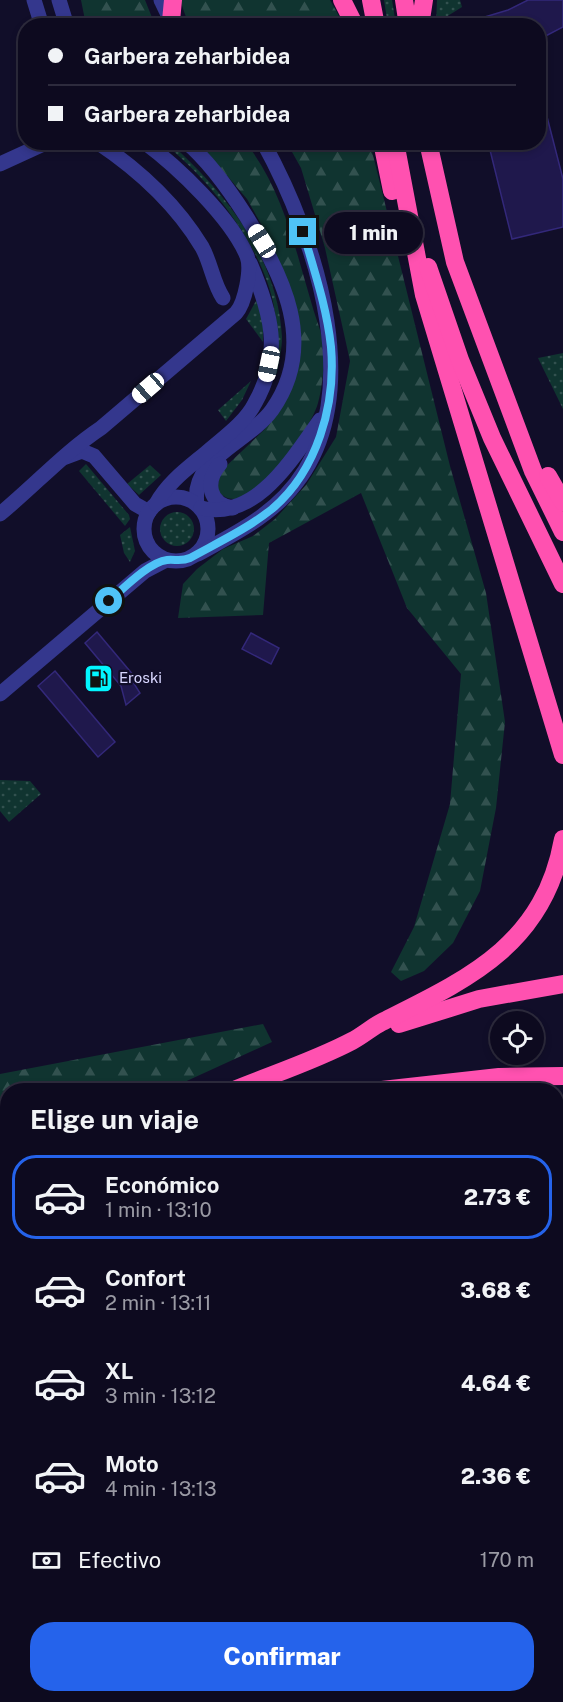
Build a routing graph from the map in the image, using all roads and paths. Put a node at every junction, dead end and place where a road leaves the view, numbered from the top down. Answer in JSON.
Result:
{"nodes":[{"id":1,"x":34,"y":0,"type":"edge"},
{"id":2,"x":59,"y":0,"type":"edge"},
{"id":3,"x":161,"y":0,"type":"edge"},
{"id":4,"x":173,"y":0,"type":"edge"},
{"id":5,"x":342,"y":0,"type":"edge"},
{"id":6,"x":371,"y":0,"type":"edge"},
{"id":7,"x":404,"y":0,"type":"edge"},
{"id":8,"x":424,"y":0,"type":"edge"},
{"id":9,"x":40,"y":18,"type":"edge"},
{"id":10,"x":65,"y":18,"type":"edge"},
{"id":11,"x":170,"y":18,"type":"edge"},
{"id":12,"x":172,"y":18,"type":"edge"},
{"id":13,"x":351,"y":18,"type":"edge"},
{"id":14,"x":374,"y":18,"type":"edge"},
{"id":15,"x":407,"y":18,"type":"edge"},
{"id":16,"x":421,"y":18,"type":"edge"},
{"id":17,"x":31,"y":150,"type":"edge"},
{"id":18,"x":108,"y":150,"type":"edge"},
{"id":19,"x":154,"y":150,"type":"edge"},
{"id":20,"x":193,"y":150,"type":"edge"},
{"id":21,"x":267,"y":150,"type":"edge"},
{"id":22,"x":384,"y":150,"type":"edge"},
{"id":23,"x":396,"y":150,"type":"edge"},
{"id":24,"x":430,"y":150,"type":"edge"},
{"id":25,"x":0,"y":164,"type":"edge"},
{"id":26,"x":406,"y":202,"type":"junction"},
{"id":27,"x":248,"y":257,"type":"junction"},
{"id":28,"x":424,"y":295,"type":"junction"},
{"id":29,"x":223,"y":298,"type":"dead end"},
{"id":30,"x":510,"y":409,"type":"junction"},
{"id":31,"x":325,"y":413,"type":"junction"},
{"id":32,"x":236,"y":445,"type":"junction"},
{"id":33,"x":66,"y":457,"type":"junction"},
{"id":34,"x":560,"y":496,"type":"edge"},
{"id":35,"x":199,"y":506,"type":"junction"},
{"id":36,"x":239,"y":507,"type":"junction"},
{"id":37,"x":152,"y":508,"type":"junction"},
{"id":38,"x":0,"y":514,"type":"edge"},
{"id":39,"x":563,"y":532,"type":"edge"},
{"id":40,"x":198,"y":554,"type":"junction"},
{"id":41,"x":166,"y":560,"type":"junction"},
{"id":42,"x":563,"y":584,"type":"edge"},
{"id":43,"x":0,"y":694,"type":"edge"},
{"id":44,"x":563,"y":755,"type":"edge"},
{"id":45,"x":563,"y":839,"type":"edge"},
{"id":46,"x":563,"y":984,"type":"edge"},
{"id":47,"x":353,"y":1041,"type":"junction"},
{"id":48,"x":563,"y":1076,"type":"edge"},
{"id":49,"x":251,"y":1083,"type":"edge"},
{"id":50,"x":445,"y":1083,"type":"edge"}],
"edges":[{"from":1,"to":9,"type":"street"},
{"from":2,"to":10,"type":"street"},
{"from":3,"to":11,"type":"street"},
{"from":4,"to":12,"type":"highway"},
{"from":5,"to":13,"type":"highway"},
{"from":6,"to":14,"type":"highway"},
{"from":7,"to":15,"type":"highway"},
{"from":8,"to":16,"type":"highway"},
{"from":17,"to":25,"type":"street"},
{"from":18,"to":29,"type":"street"},
{"from":19,"to":27,"type":"street"},
{"from":20,"to":32,"type":"street"},
{"from":21,"to":31,"type":"street"},
{"from":22,"to":28,"type":"highway"},
{"from":23,"to":26,"type":"highway"},
{"from":24,"to":30,"type":"highway"},
{"from":26,"to":28,"type":"highway"},
{"from":26,"to":42,"type":"highway"},
{"from":27,"to":33,"type":"street"},
{"from":27,"to":37,"type":"street"},
{"from":28,"to":44,"type":"highway"},
{"from":30,"to":34,"type":"highway"},
{"from":30,"to":39,"type":"highway"},
{"from":31,"to":36,"type":"street"},
{"from":31,"to":40,"type":"street"},
{"from":32,"to":35,"type":"street"},
{"from":32,"to":36,"type":"street"},
{"from":33,"to":37,"type":"street"},
{"from":33,"to":38,"type":"street"},
{"from":35,"to":36,"type":"street"},
{"from":35,"to":37,"type":"street"},
{"from":35,"to":40,"type":"street"},
{"from":37,"to":41,"type":"street"},
{"from":40,"to":41,"type":"street"},
{"from":41,"to":43,"type":"street"},
{"from":45,"to":47,"type":"highway"},
{"from":46,"to":47,"type":"highway"},
{"from":47,"to":49,"type":"highway"},
{"from":48,"to":50,"type":"highway"}]}
